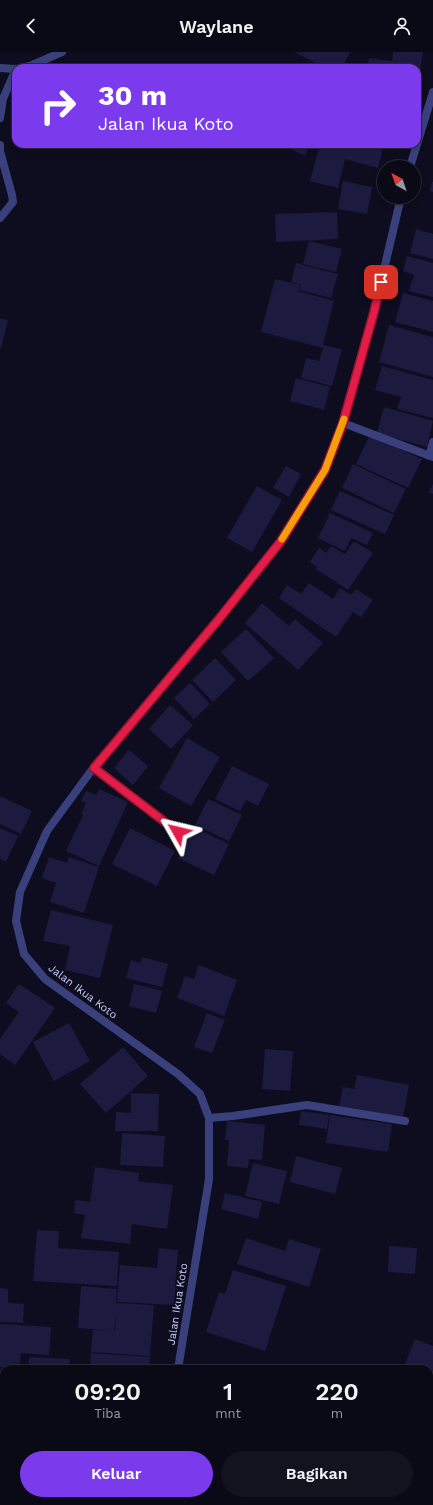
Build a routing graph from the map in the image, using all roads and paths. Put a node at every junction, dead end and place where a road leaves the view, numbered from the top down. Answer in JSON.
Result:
{"nodes":[{"id":1,"x":62,"y":52,"type":"edge"},
{"id":2,"x":35,"y":64,"type":"edge"},
{"id":3,"x":0,"y":68,"type":"edge"},
{"id":4,"x":12,"y":69,"type":"edge"},
{"id":5,"x":12,"y":78,"type":"edge"},
{"id":6,"x":433,"y":92,"type":"edge"},
{"id":7,"x":0,"y":118,"type":"edge"},
{"id":8,"x":421,"y":131,"type":"edge"},
{"id":9,"x":0,"y":145,"type":"edge"},
{"id":10,"x":416,"y":148,"type":"edge"},
{"id":11,"x":412,"y":160,"type":"edge"},
{"id":12,"x":399,"y":204,"type":"edge"},
{"id":13,"x":0,"y":218,"type":"edge"},
{"id":14,"x":343,"y":423,"type":"junction"},
{"id":15,"x":433,"y":442,"type":"edge"},
{"id":16,"x":431,"y":456,"type":"edge"},
{"id":17,"x":94,"y":768,"type":"junction"},
{"id":18,"x":178,"y":832,"type":"dead end"},
{"id":19,"x":209,"y":1118,"type":"junction"},
{"id":20,"x":405,"y":1121,"type":"dead end"},
{"id":21,"x":179,"y":1365,"type":"edge"}],
"edges":[{"from":1,"to":2,"type":"street"},
{"from":3,"to":4,"type":"street"},
{"from":5,"to":7,"type":"street"},
{"from":6,"to":8,"type":"street"},
{"from":9,"to":13,"type":"street"},
{"from":10,"to":11,"type":"street"},
{"from":12,"to":14,"type":"street","name":"Jalan Ikua Koto"},
{"from":14,"to":16,"type":"street"},
{"from":14,"to":17,"type":"street","name":"Jalan Ikua Koto"},
{"from":15,"to":16,"type":"street"},
{"from":17,"to":18,"type":"street"},
{"from":17,"to":19,"type":"street","name":"Jalan Ikua Koto"},
{"from":19,"to":20,"type":"street"},
{"from":19,"to":21,"type":"street","name":"Jalan Ikua Koto"}]}
